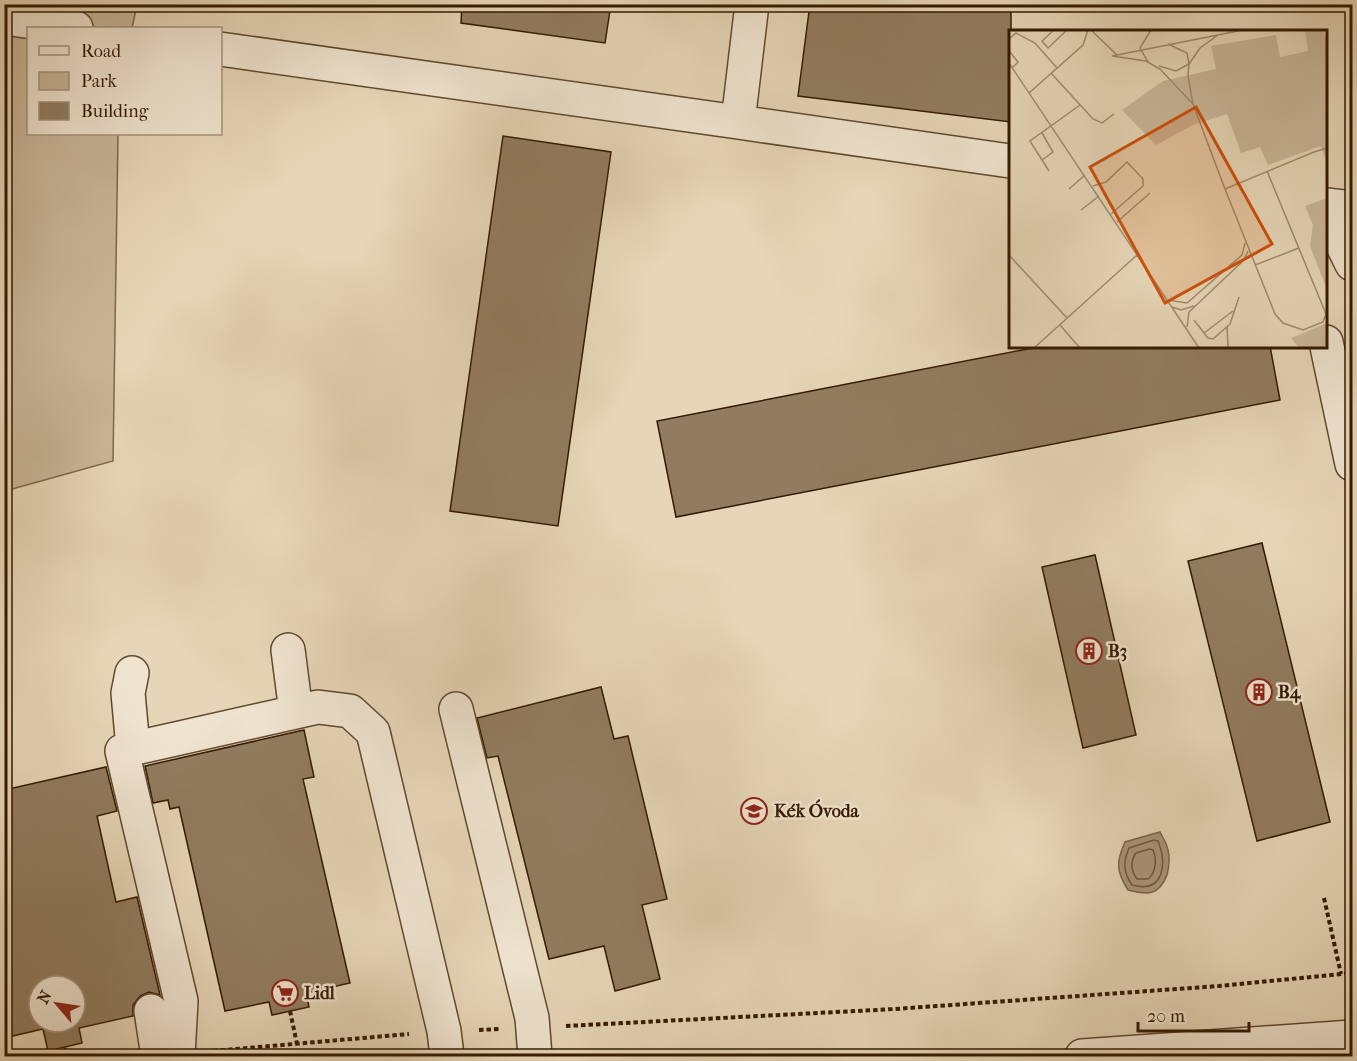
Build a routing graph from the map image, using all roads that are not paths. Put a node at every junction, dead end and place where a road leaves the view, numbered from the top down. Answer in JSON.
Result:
{"nodes":[{"id":1,"x":752,"y":4,"type":"edge"},
{"id":2,"x":4,"y":18,"type":"edge"},
{"id":3,"x":69,"y":27,"type":"edge"},
{"id":4,"x":222,"y":49,"type":"edge"},
{"id":5,"x":738,"y":122,"type":"junction"},
{"id":6,"x":1009,"y":161,"type":"edge"},
{"id":7,"x":1327,"y":205,"type":"edge"},
{"id":8,"x":1353,"y":208,"type":"edge"},
{"id":9,"x":1327,"y":225,"type":"edge"},
{"id":10,"x":1353,"y":264,"type":"edge"},
{"id":11,"x":1327,"y":347,"type":"edge"},
{"id":12,"x":1353,"y":464,"type":"edge"},
{"id":13,"x":288,"y":650,"type":"dead end"},
{"id":14,"x":132,"y":673,"type":"dead end"},
{"id":15,"x":456,"y":709,"type":"dead end"},
{"id":16,"x":296,"y":712,"type":"junction"},
{"id":17,"x":133,"y":748,"type":"junction"},
{"id":18,"x":151,"y":1011,"type":"dead end"},
{"id":19,"x":1344,"y":1033,"type":"edge"},
{"id":20,"x":534,"y":1042,"type":"edge"},
{"id":21,"x":445,"y":1044,"type":"edge"},
{"id":22,"x":172,"y":1056,"type":"edge"},
{"id":23,"x":1082,"y":1056,"type":"edge"}],
"edges":[{"from":1,"to":5,"type":"street"},
{"from":2,"to":3,"type":"street"},
{"from":4,"to":5,"type":"street"},
{"from":5,"to":6,"type":"street"},
{"from":7,"to":8,"type":"street"},
{"from":9,"to":10,"type":"street"},
{"from":11,"to":12,"type":"street"},
{"from":13,"to":16,"type":"street"},
{"from":14,"to":17,"type":"street"},
{"from":15,"to":20,"type":"street"},
{"from":16,"to":17,"type":"street"},
{"from":16,"to":21,"type":"street"},
{"from":17,"to":22,"type":"street"},
{"from":18,"to":22,"type":"street"},
{"from":19,"to":23,"type":"street"}]}
